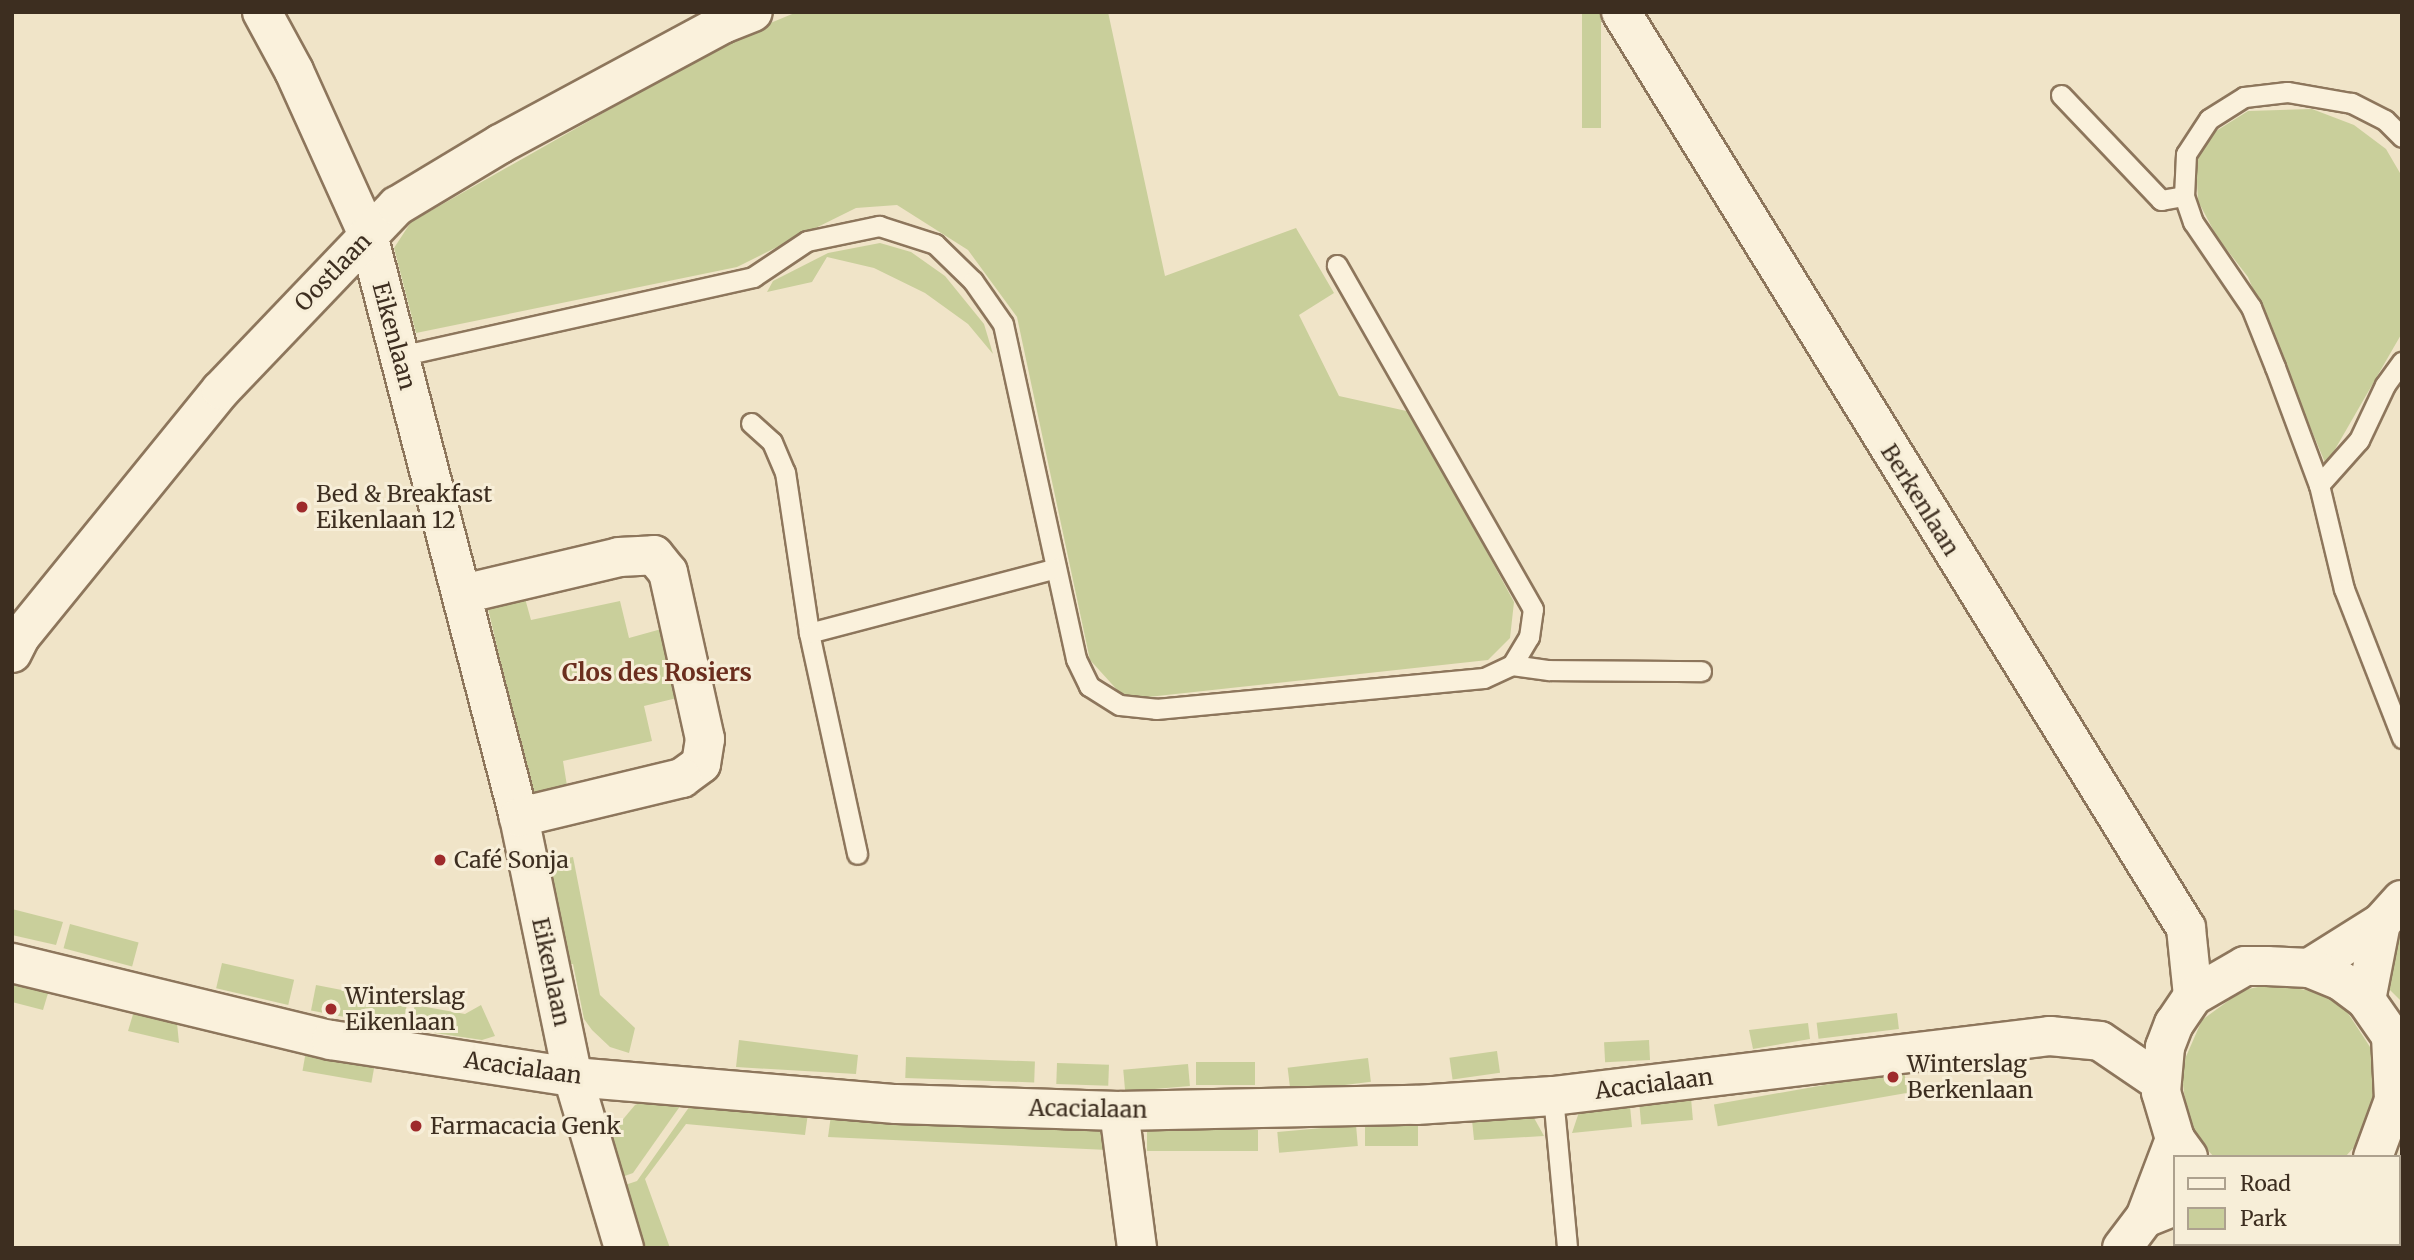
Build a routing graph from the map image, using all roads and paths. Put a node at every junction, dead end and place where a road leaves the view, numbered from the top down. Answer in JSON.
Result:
{"nodes":[{"id":1,"x":262,"y":12,"type":"edge"},
{"id":2,"x":753,"y":12,"type":"edge"},
{"id":3,"x":1621,"y":12,"type":"edge"},
{"id":4,"x":2061,"y":95,"type":"dead end"},
{"id":5,"x":2402,"y":137,"type":"edge"},
{"id":6,"x":2184,"y":196,"type":"junction"},
{"id":7,"x":368,"y":235,"type":"junction"},
{"id":8,"x":1337,"y":265,"type":"dead end"},
{"id":9,"x":400,"y":356,"type":"junction"},
{"id":10,"x":2402,"y":362,"type":"edge"},
{"id":11,"x":751,"y":423,"type":"dead end"},
{"id":12,"x":2319,"y":485,"type":"junction"},
{"id":13,"x":1056,"y":568,"type":"junction"},
{"id":14,"x":463,"y":594,"type":"junction"},
{"id":15,"x":809,"y":633,"type":"junction"},
{"id":16,"x":15,"y":640,"type":"edge"},
{"id":17,"x":1512,"y":665,"type":"junction"},
{"id":18,"x":1701,"y":670,"type":"dead end"},
{"id":19,"x":2402,"y":738,"type":"edge"},
{"id":20,"x":519,"y":817,"type":"junction"},
{"id":21,"x":857,"y":854,"type":"dead end"},
{"id":22,"x":2391,"y":911,"type":"edge"},
{"id":23,"x":2186,"y":928,"type":"junction"},
{"id":24,"x":12,"y":962,"type":"edge"},
{"id":25,"x":2245,"y":966,"type":"junction"},
{"id":26,"x":2309,"y":968,"type":"junction"},
{"id":27,"x":2367,"y":1000,"type":"junction"},
{"id":28,"x":2183,"y":1010,"type":"junction"},
{"id":29,"x":2396,"y":1033,"type":"edge"},
{"id":30,"x":2100,"y":1041,"type":"junction"},
{"id":31,"x":573,"y":1077,"type":"junction"},
{"id":32,"x":2160,"y":1082,"type":"junction"},
{"id":33,"x":1553,"y":1096,"type":"junction"},
{"id":34,"x":1119,"y":1111,"type":"junction"},
{"id":35,"x":2182,"y":1148,"type":"edge"},
{"id":36,"x":2374,"y":1155,"type":"edge"},
{"id":37,"x":2172,"y":1177,"type":"edge"},
{"id":38,"x":2160,"y":1212,"type":"edge"},
{"id":39,"x":624,"y":1248,"type":"edge"},
{"id":40,"x":1137,"y":1248,"type":"edge"},
{"id":41,"x":1567,"y":1248,"type":"edge"},
{"id":42,"x":2122,"y":1248,"type":"edge"}],
"edges":[{"from":1,"to":7,"type":"street","name":"Eikenlaan"},
{"from":2,"to":7,"type":"street","name":"Oostlaan"},
{"from":3,"to":23,"type":"street","name":"Berkenlaan"},
{"from":4,"to":6,"type":"lane"},
{"from":5,"to":6,"type":"lane"},
{"from":6,"to":12,"type":"lane"},
{"from":7,"to":9,"type":"street","name":"Eikenlaan"},
{"from":7,"to":16,"type":"street","name":"Oostlaan"},
{"from":8,"to":17,"type":"lane"},
{"from":9,"to":13,"type":"lane"},
{"from":9,"to":14,"type":"street","name":"Eikenlaan"},
{"from":10,"to":12,"type":"lane"},
{"from":11,"to":15,"type":"lane"},
{"from":12,"to":19,"type":"lane"},
{"from":13,"to":15,"type":"lane"},
{"from":13,"to":17,"type":"lane"},
{"from":14,"to":20,"type":"street","name":"Eikenlaan"},
{"from":14,"to":20,"type":"street"},
{"from":15,"to":21,"type":"lane"},
{"from":17,"to":18,"type":"lane"},
{"from":20,"to":31,"type":"street","name":"Eikenlaan"},
{"from":22,"to":26,"type":"street"},
{"from":22,"to":27,"type":"street"},
{"from":23,"to":25,"type":"street"},
{"from":23,"to":28,"type":"street","name":"Berkenlaan"},
{"from":24,"to":31,"type":"street","name":"Acacialaan"},
{"from":25,"to":26,"type":"street"},
{"from":25,"to":28,"type":"street"},
{"from":26,"to":27,"type":"street"},
{"from":27,"to":29,"type":"street"},
{"from":28,"to":30,"type":"street"},
{"from":28,"to":32,"type":"street"},
{"from":29,"to":36,"type":"street"},
{"from":30,"to":32,"type":"street","name":"Acacialaan"},
{"from":30,"to":33,"type":"street","name":"Acacialaan"},
{"from":31,"to":34,"type":"street","name":"Acacialaan"},
{"from":31,"to":39,"type":"street","name":"Eikenlaan"},
{"from":32,"to":35,"type":"street"},
{"from":33,"to":34,"type":"street","name":"Acacialaan"},
{"from":33,"to":41,"type":"lane"},
{"from":34,"to":40,"type":"street"},
{"from":37,"to":38,"type":"street"},
{"from":38,"to":42,"type":"street"}]}
